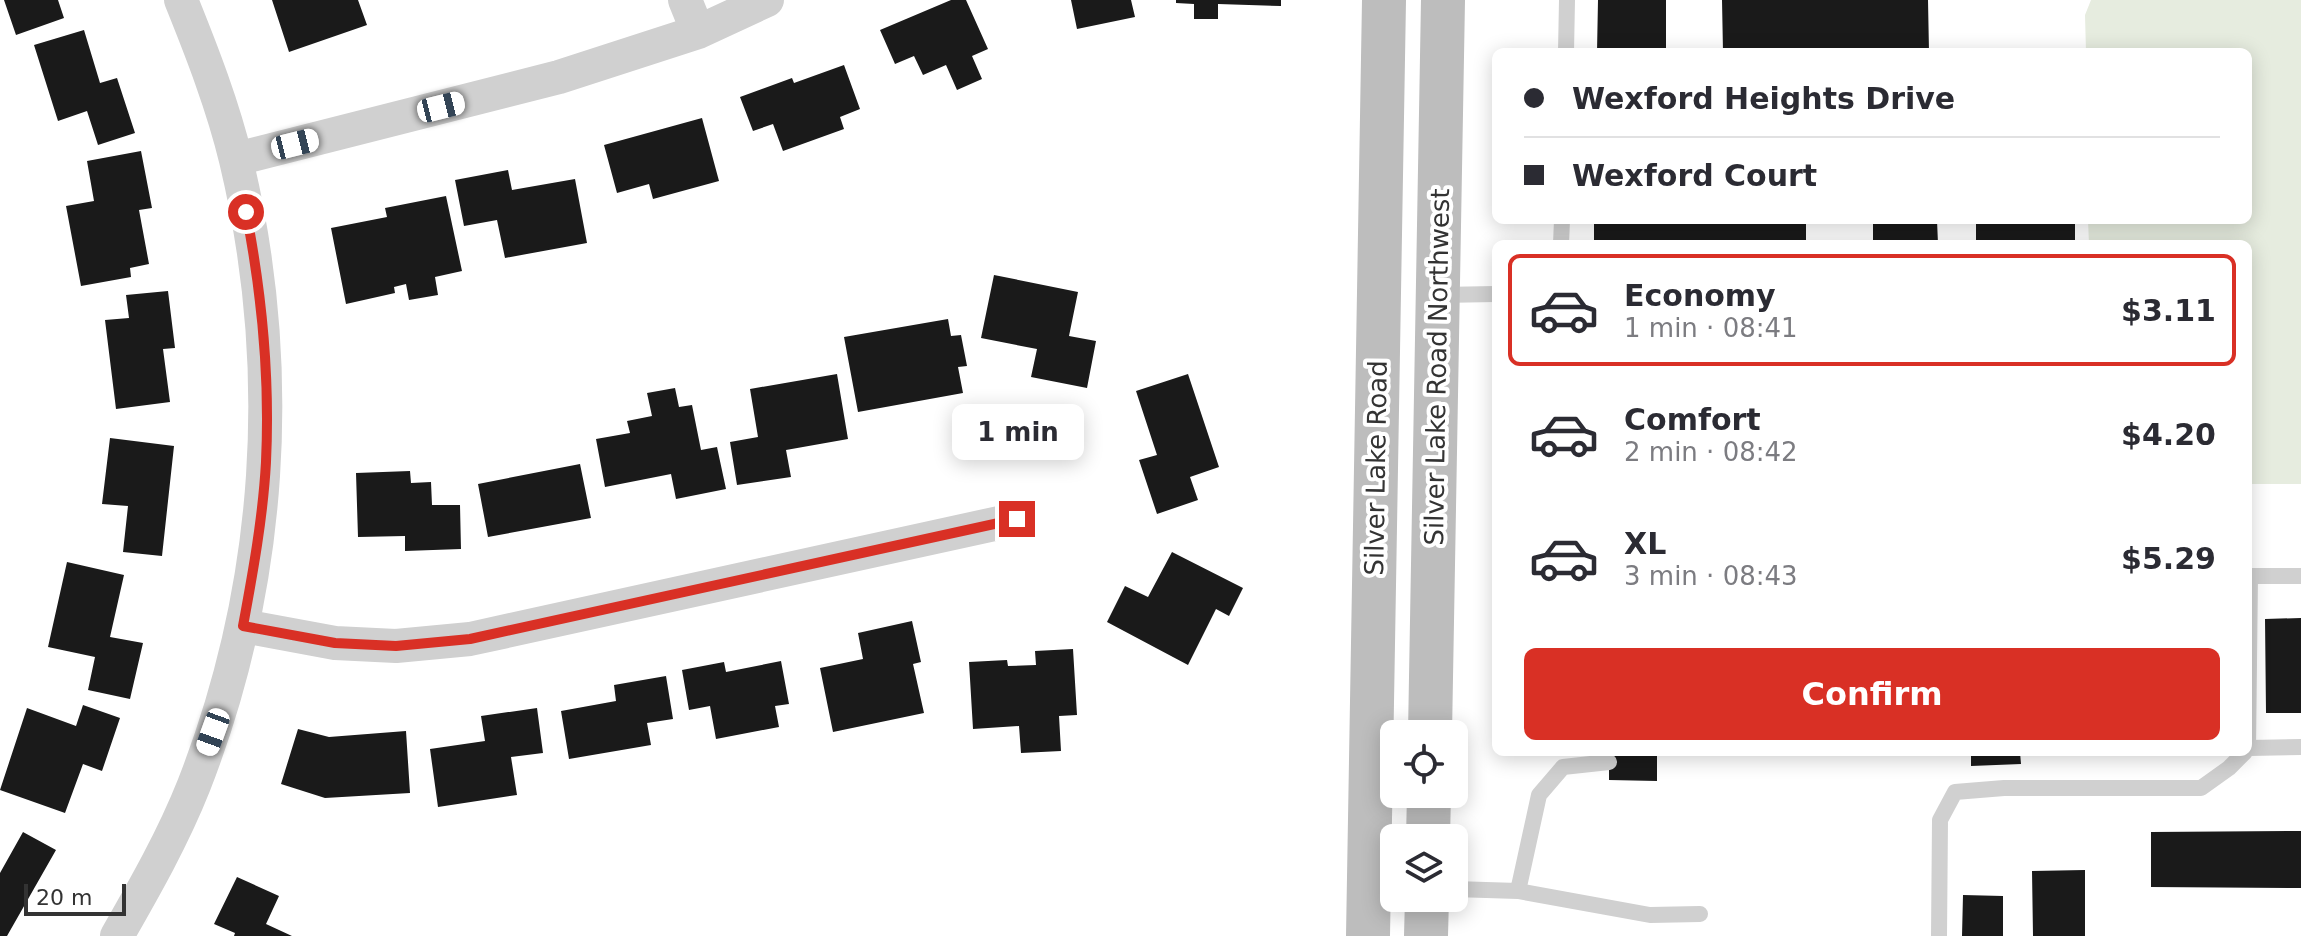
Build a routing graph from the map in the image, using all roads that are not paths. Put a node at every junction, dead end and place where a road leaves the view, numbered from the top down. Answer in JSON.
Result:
{"nodes":[{"id":1,"x":181,"y":0,"type":"edge"},
{"id":2,"x":685,"y":0,"type":"edge"},
{"id":3,"x":767,"y":0,"type":"edge"},
{"id":4,"x":1384,"y":0,"type":"edge"},
{"id":5,"x":1443,"y":0,"type":"edge"},
{"id":6,"x":1567,"y":0,"type":"edge"},
{"id":7,"x":698,"y":32,"type":"junction"},
{"id":8,"x":1566,"y":48,"type":"edge"},
{"id":9,"x":236,"y":159,"type":"junction"},
{"id":10,"x":1492,"y":294,"type":"edge"},
{"id":11,"x":1438,"y":295,"type":"junction"},
{"id":12,"x":1017,"y":519,"type":"dead end"},
{"id":13,"x":2252,"y":576,"type":"edge"},
{"id":14,"x":2301,"y":576,"type":"edge"},
{"id":15,"x":243,"y":626,"type":"junction"},
{"id":16,"x":1430,"y":720,"type":"edge"},
{"id":17,"x":2301,"y":747,"type":"edge"},
{"id":18,"x":2252,"y":749,"type":"edge"},
{"id":19,"x":2240,"y":756,"type":"edge"},
{"id":20,"x":1609,"y":762,"type":"dead end"},
{"id":21,"x":1468,"y":889,"type":"edge"},
{"id":22,"x":1518,"y":891,"type":"junction"},
{"id":23,"x":1427,"y":912,"type":"edge"},
{"id":24,"x":1700,"y":914,"type":"dead end"},
{"id":25,"x":117,"y":936,"type":"edge"},
{"id":26,"x":1368,"y":936,"type":"edge"},
{"id":27,"x":1426,"y":936,"type":"edge"},
{"id":28,"x":1939,"y":936,"type":"edge"}],
"edges":[{"from":1,"to":9,"type":"street"},
{"from":2,"to":7,"type":"street"},
{"from":3,"to":7,"type":"street"},
{"from":4,"to":26,"type":"main road","name":"Silver Lake Road"},
{"from":5,"to":11,"type":"main road","name":"Silver Lake Road Northwest"},
{"from":6,"to":8,"type":"lane"},
{"from":7,"to":9,"type":"street"},
{"from":9,"to":15,"type":"street"},
{"from":10,"to":11,"type":"lane"},
{"from":11,"to":16,"type":"main road","name":"Silver Lake Road Northwest"},
{"from":12,"to":15,"type":"street"},
{"from":13,"to":14,"type":"lane"},
{"from":15,"to":25,"type":"street"},
{"from":17,"to":18,"type":"lane"},
{"from":19,"to":28,"type":"lane"},
{"from":20,"to":22,"type":"lane"},
{"from":21,"to":22,"type":"lane"},
{"from":22,"to":24,"type":"lane"},
{"from":23,"to":27,"type":"main road"}]}
